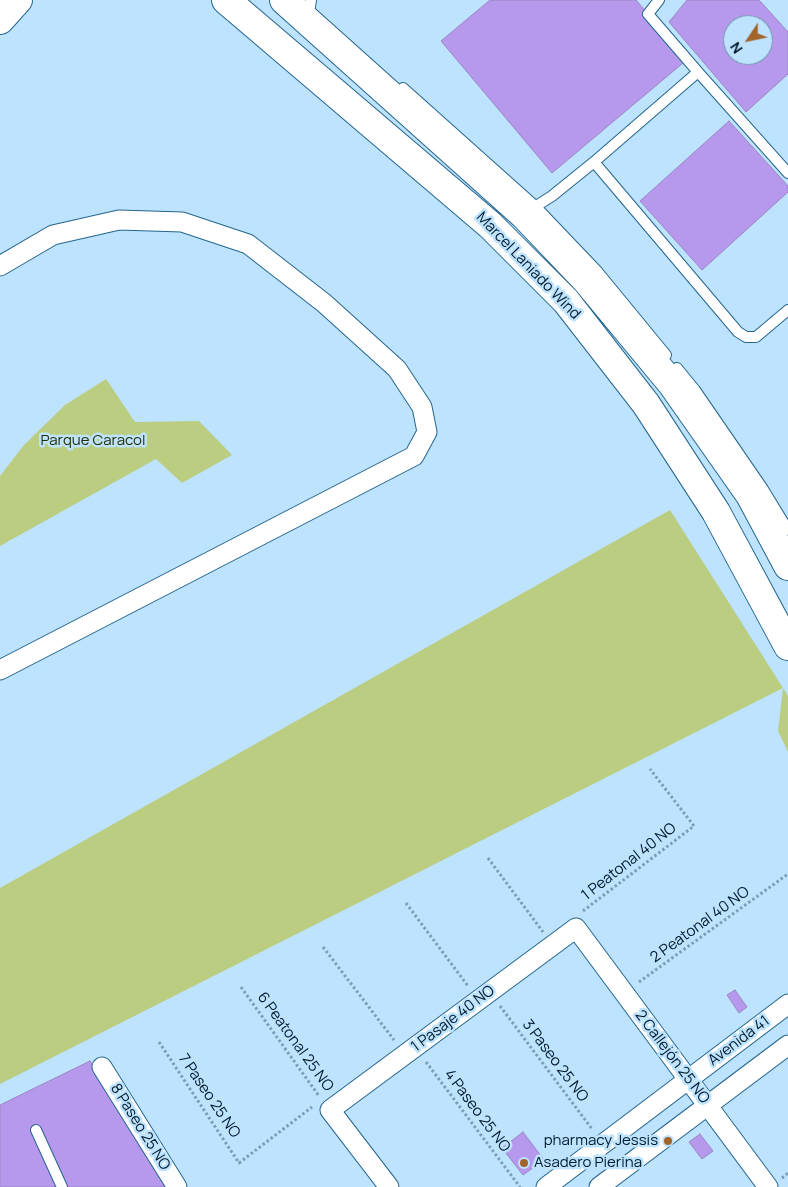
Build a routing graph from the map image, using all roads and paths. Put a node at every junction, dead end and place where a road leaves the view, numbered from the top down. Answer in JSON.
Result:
{"nodes":[{"id":1,"x":18,"y":0,"type":"edge"},
{"id":2,"x":226,"y":0,"type":"edge"},
{"id":3,"x":284,"y":0,"type":"edge"},
{"id":4,"x":659,"y":0,"type":"edge"},
{"id":5,"x":0,"y":20,"type":"edge"},
{"id":6,"x":698,"y":72,"type":"junction"},
{"id":7,"x":392,"y":78,"type":"dead end"},
{"id":8,"x":594,"y":162,"type":"junction"},
{"id":9,"x":788,"y":173,"type":"edge"},
{"id":10,"x":530,"y":210,"type":"junction"},
{"id":11,"x":0,"y":266,"type":"edge"},
{"id":12,"x":788,"y":310,"type":"edge"},
{"id":13,"x":788,"y":530,"type":"edge"},
{"id":14,"x":788,"y":566,"type":"edge"},
{"id":15,"x":788,"y":646,"type":"edge"},
{"id":16,"x":0,"y":670,"type":"edge"},
{"id":17,"x":650,"y":769,"type":"dead end"},
{"id":18,"x":488,"y":858,"type":"dead end"},
{"id":19,"x":788,"y":874,"type":"edge"},
{"id":20,"x":406,"y":903,"type":"dead end"},
{"id":21,"x":576,"y":928,"type":"junction"},
{"id":22,"x":553,"y":945,"type":"junction"},
{"id":23,"x":323,"y":947,"type":"dead end"},
{"id":24,"x":241,"y":987,"type":"dead end"},
{"id":25,"x":624,"y":993,"type":"junction"},
{"id":26,"x":484,"y":996,"type":"junction"},
{"id":27,"x":788,"y":1004,"type":"edge"},
{"id":28,"x":159,"y":1042,"type":"dead end"},
{"id":29,"x":788,"y":1045,"type":"edge"},
{"id":30,"x":410,"y":1051,"type":"junction"},
{"id":31,"x":102,"y":1067,"type":"dead end"},
{"id":32,"x":688,"y":1080,"type":"junction"},
{"id":33,"x":326,"y":1105,"type":"junction"},
{"id":34,"x":708,"y":1105,"type":"junction"},
{"id":35,"x":36,"y":1130,"type":"dead end"},
{"id":36,"x":603,"y":1144,"type":"junction"},
{"id":37,"x":62,"y":1187,"type":"edge"},
{"id":38,"x":177,"y":1187,"type":"edge"},
{"id":39,"x":389,"y":1187,"type":"edge"},
{"id":40,"x":520,"y":1187,"type":"edge"},
{"id":41,"x":546,"y":1187,"type":"edge"},
{"id":42,"x":599,"y":1187,"type":"edge"},
{"id":43,"x":768,"y":1187,"type":"edge"}],
"edges":[{"from":1,"to":5,"type":"main road"},
{"from":2,"to":15,"type":"main road","name":"Marcel Laniado Wind"},
{"from":3,"to":10,"type":"main road","name":"Marcel Laniado Wind"},
{"from":4,"to":6,"type":"lane"},
{"from":6,"to":8,"type":"lane"},
{"from":6,"to":9,"type":"lane"},
{"from":7,"to":10,"type":"lane"},
{"from":8,"to":10,"type":"lane"},
{"from":8,"to":12,"type":"lane"},
{"from":10,"to":13,"type":"lane"},
{"from":10,"to":14,"type":"main road","name":"Marcel Laniado Wind"},
{"from":11,"to":16,"type":"street"},
{"from":17,"to":21,"type":"path","name":"1 Peatonal 40 NO"},
{"from":18,"to":22,"type":"path"},
{"from":19,"to":25,"type":"path","name":"2 Peatonal 40 NO"},
{"from":20,"to":26,"type":"path","name":"3 Paseo 25 NO"},
{"from":21,"to":22,"type":"street","name":"1 Pasaje 40 NO"},
{"from":21,"to":25,"type":"street","name":"2 Callejón 25 NO"},
{"from":22,"to":26,"type":"street","name":"1 Pasaje 40 NO"},
{"from":23,"to":30,"type":"path","name":"4 Paseo 25 NO"},
{"from":24,"to":33,"type":"path","name":"6 Peatonal 25 NO"},
{"from":25,"to":32,"type":"street","name":"2 Callejón 25 NO"},
{"from":26,"to":30,"type":"street","name":"1 Pasaje 40 NO"},
{"from":26,"to":36,"type":"path","name":"3 Paseo 25 NO"},
{"from":27,"to":32,"type":"street","name":"Avenida 41"},
{"from":28,"to":33,"type":"path","name":"7 Paseo 25 NO"},
{"from":29,"to":34,"type":"street"},
{"from":30,"to":33,"type":"street","name":"1 Pasaje 40 NO"},
{"from":30,"to":40,"type":"path","name":"4 Paseo 25 NO"},
{"from":31,"to":38,"type":"street","name":"8 Paseo 25 NO"},
{"from":32,"to":34,"type":"street","name":"2 Callejón 25 NO"},
{"from":32,"to":36,"type":"street","name":"Avenida 41"},
{"from":33,"to":39,"type":"street"},
{"from":34,"to":42,"type":"street"},
{"from":34,"to":43,"type":"street","name":"2 Callejón 25 NO"},
{"from":35,"to":37,"type":"lane"},
{"from":36,"to":41,"type":"street","name":"Avenida 41"}]}
